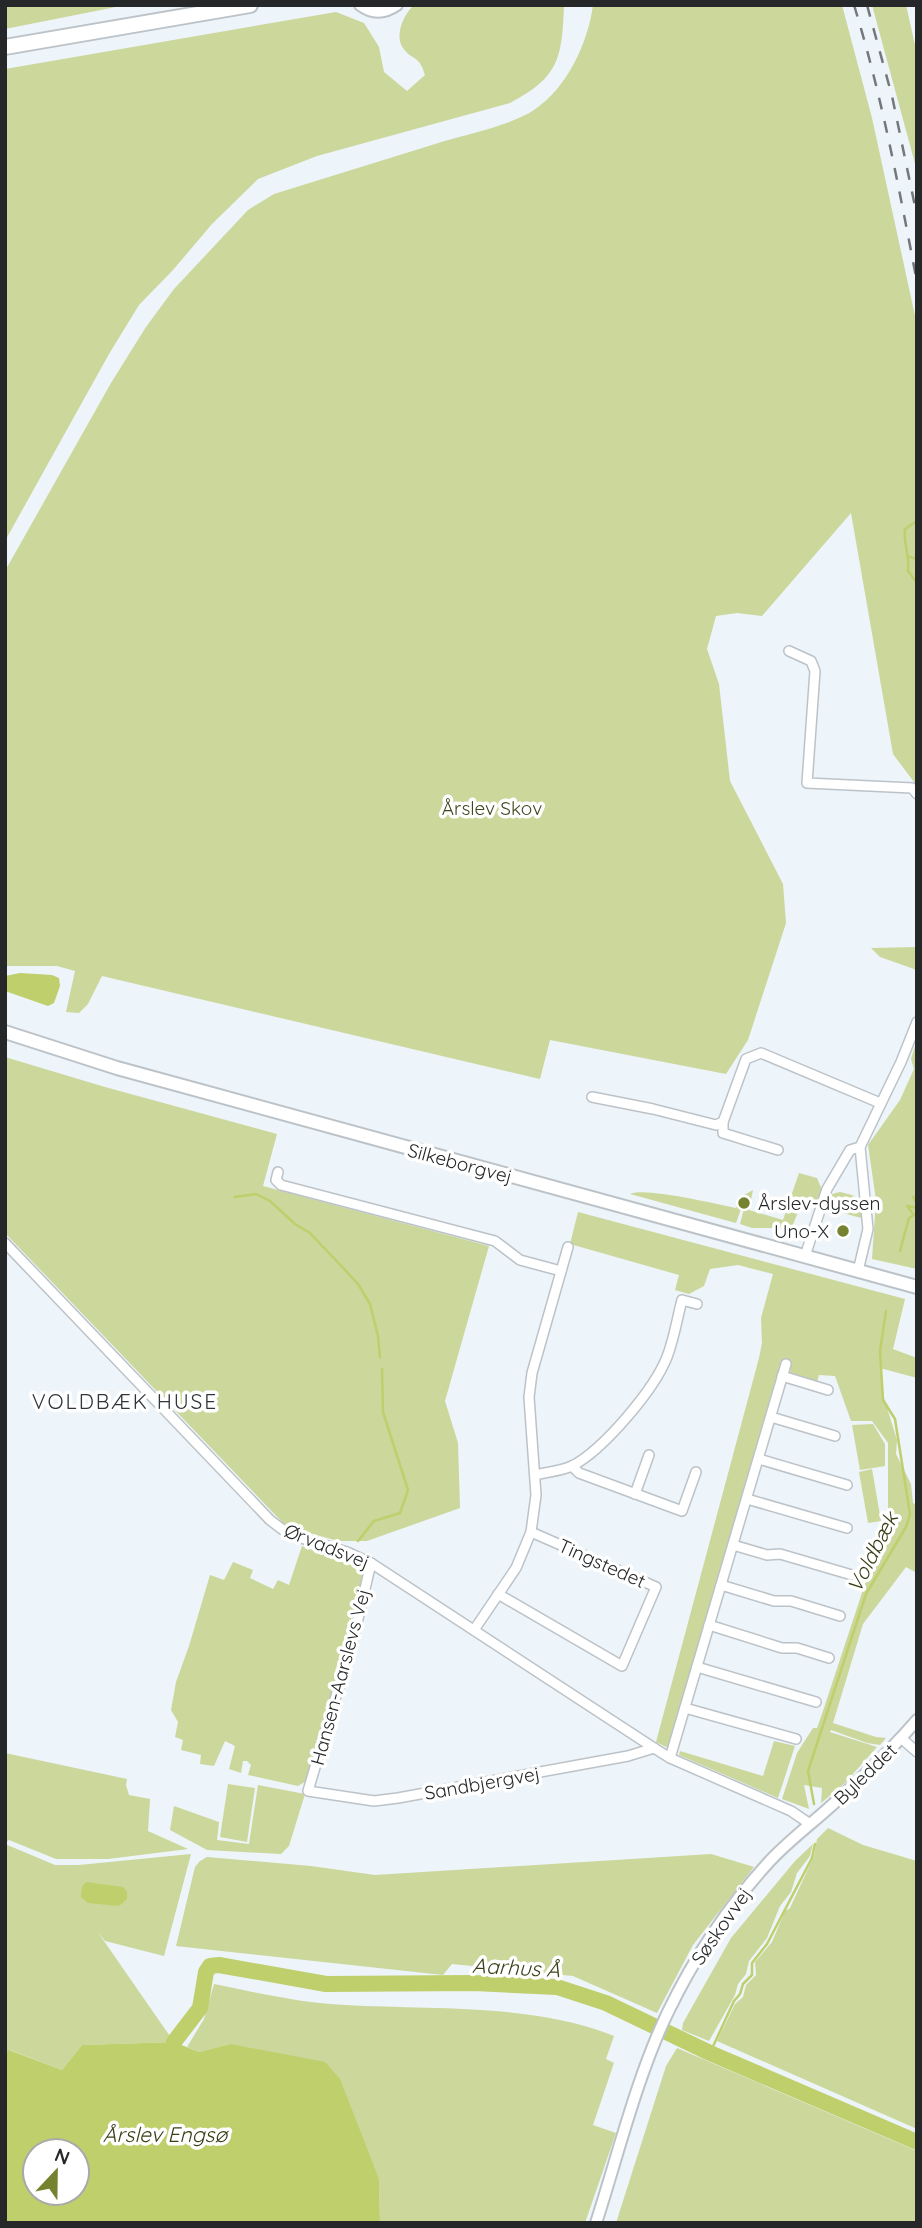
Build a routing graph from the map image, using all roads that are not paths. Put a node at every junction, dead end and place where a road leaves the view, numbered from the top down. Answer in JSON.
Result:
{"nodes":[{"id":1,"x":250,"y":5,"type":"edge"},
{"id":2,"x":360,"y":5,"type":"edge"},
{"id":3,"x":397,"y":5,"type":"edge"},
{"id":4,"x":5,"y":47,"type":"edge"},
{"id":5,"x":789,"y":651,"type":"dead end"},
{"id":6,"x":917,"y":794,"type":"edge"},
{"id":7,"x":917,"y":1022,"type":"edge"},
{"id":8,"x":5,"y":1032,"type":"edge"},
{"id":9,"x":592,"y":1097,"type":"dead end"},
{"id":10,"x":880,"y":1103,"type":"junction"},
{"id":11,"x":723,"y":1122,"type":"junction"},
{"id":12,"x":860,"y":1146,"type":"junction"},
{"id":13,"x":778,"y":1150,"type":"dead end"},
{"id":14,"x":278,"y":1172,"type":"dead end"},
{"id":15,"x":5,"y":1243,"type":"edge"},
{"id":16,"x":568,"y":1247,"type":"dead end"},
{"id":17,"x":805,"y":1256,"type":"junction"},
{"id":18,"x":561,"y":1271,"type":"junction"},
{"id":19,"x":858,"y":1271,"type":"junction"},
{"id":20,"x":917,"y":1287,"type":"edge"},
{"id":21,"x":697,"y":1304,"type":"dead end"},
{"id":22,"x":786,"y":1364,"type":"dead end"},
{"id":23,"x":782,"y":1376,"type":"junction"},
{"id":24,"x":828,"y":1390,"type":"dead end"},
{"id":25,"x":771,"y":1418,"type":"junction"},
{"id":26,"x":835,"y":1436,"type":"dead end"},
{"id":27,"x":649,"y":1455,"type":"dead end"},
{"id":28,"x":759,"y":1458,"type":"junction"},
{"id":29,"x":572,"y":1466,"type":"junction"},
{"id":30,"x":696,"y":1472,"type":"dead end"},
{"id":31,"x":535,"y":1475,"type":"junction"},
{"id":32,"x":847,"y":1485,"type":"dead end"},
{"id":33,"x":635,"y":1494,"type":"junction"},
{"id":34,"x":747,"y":1499,"type":"junction"},
{"id":35,"x":847,"y":1528,"type":"dead end"},
{"id":36,"x":531,"y":1532,"type":"junction"},
{"id":37,"x":733,"y":1545,"type":"junction"},
{"id":38,"x":371,"y":1563,"type":"junction"},
{"id":39,"x":852,"y":1575,"type":"dead end"},
{"id":40,"x":721,"y":1585,"type":"junction"},
{"id":41,"x":498,"y":1594,"type":"junction"},
{"id":42,"x":840,"y":1616,"type":"dead end"},
{"id":43,"x":709,"y":1625,"type":"junction"},
{"id":44,"x":474,"y":1630,"type":"junction"},
{"id":45,"x":829,"y":1658,"type":"dead end"},
{"id":46,"x":697,"y":1667,"type":"junction"},
{"id":47,"x":816,"y":1702,"type":"dead end"},
{"id":48,"x":685,"y":1708,"type":"junction"},
{"id":49,"x":917,"y":1720,"type":"edge"},
{"id":50,"x":901,"y":1738,"type":"junction"},
{"id":51,"x":796,"y":1739,"type":"dead end"},
{"id":52,"x":654,"y":1748,"type":"junction"},
{"id":53,"x":917,"y":1752,"type":"edge"},
{"id":54,"x":670,"y":1758,"type":"junction"},
{"id":55,"x":308,"y":1791,"type":"joint"},
{"id":56,"x":810,"y":1824,"type":"junction"},
{"id":57,"x":596,"y":2223,"type":"edge"}],
"edges":[{"from":1,"to":4,"type":"highway"},
{"from":2,"to":3,"type":"street"},
{"from":5,"to":6,"type":"street"},
{"from":7,"to":10,"type":"street"},
{"from":8,"to":17,"type":"main road","name":"Silkeborgvej"},
{"from":9,"to":11,"type":"street"},
{"from":10,"to":11,"type":"street"},
{"from":10,"to":12,"type":"street"},
{"from":11,"to":13,"type":"street"},
{"from":12,"to":17,"type":"street"},
{"from":12,"to":19,"type":"street"},
{"from":14,"to":18,"type":"street"},
{"from":15,"to":38,"type":"street","name":"Ørvadsvej"},
{"from":16,"to":18,"type":"street"},
{"from":17,"to":19,"type":"main road","name":"Silkeborgvej"},
{"from":18,"to":31,"type":"street"},
{"from":19,"to":20,"type":"main road","name":"Silkeborgvej"},
{"from":21,"to":29,"type":"street"},
{"from":22,"to":23,"type":"street"},
{"from":23,"to":24,"type":"street"},
{"from":23,"to":25,"type":"street"},
{"from":25,"to":26,"type":"street"},
{"from":25,"to":28,"type":"street"},
{"from":27,"to":33,"type":"street"},
{"from":28,"to":32,"type":"street"},
{"from":28,"to":34,"type":"street"},
{"from":29,"to":31,"type":"street"},
{"from":29,"to":33,"type":"street"},
{"from":30,"to":33,"type":"street"},
{"from":31,"to":36,"type":"street"},
{"from":34,"to":35,"type":"street"},
{"from":34,"to":37,"type":"street"},
{"from":36,"to":41,"type":"street"},
{"from":36,"to":41,"type":"street","name":"Tingstedet"},
{"from":37,"to":39,"type":"street"},
{"from":37,"to":40,"type":"street"},
{"from":38,"to":44,"type":"street","name":"Ørvadsvej"},
{"from":38,"to":55,"type":"street","name":"Hansen-Aarslevs Vej"},
{"from":40,"to":42,"type":"street"},
{"from":40,"to":43,"type":"street"},
{"from":41,"to":44,"type":"street"},
{"from":43,"to":45,"type":"street"},
{"from":43,"to":46,"type":"street"},
{"from":44,"to":52,"type":"street","name":"Ørvadsvej"},
{"from":46,"to":47,"type":"street"},
{"from":46,"to":48,"type":"street"},
{"from":48,"to":51,"type":"street"},
{"from":48,"to":54,"type":"street"},
{"from":49,"to":50,"type":"street","name":"Byleddet"},
{"from":50,"to":53,"type":"street"},
{"from":50,"to":56,"type":"street","name":"Byleddet"},
{"from":52,"to":54,"type":"street","name":"Ørvadsvej"},
{"from":52,"to":55,"type":"street","name":"Sandbjergvej"},
{"from":54,"to":56,"type":"street","name":"Ørvadsvej"},
{"from":56,"to":57,"type":"street","name":"Søskovvej"}]}
